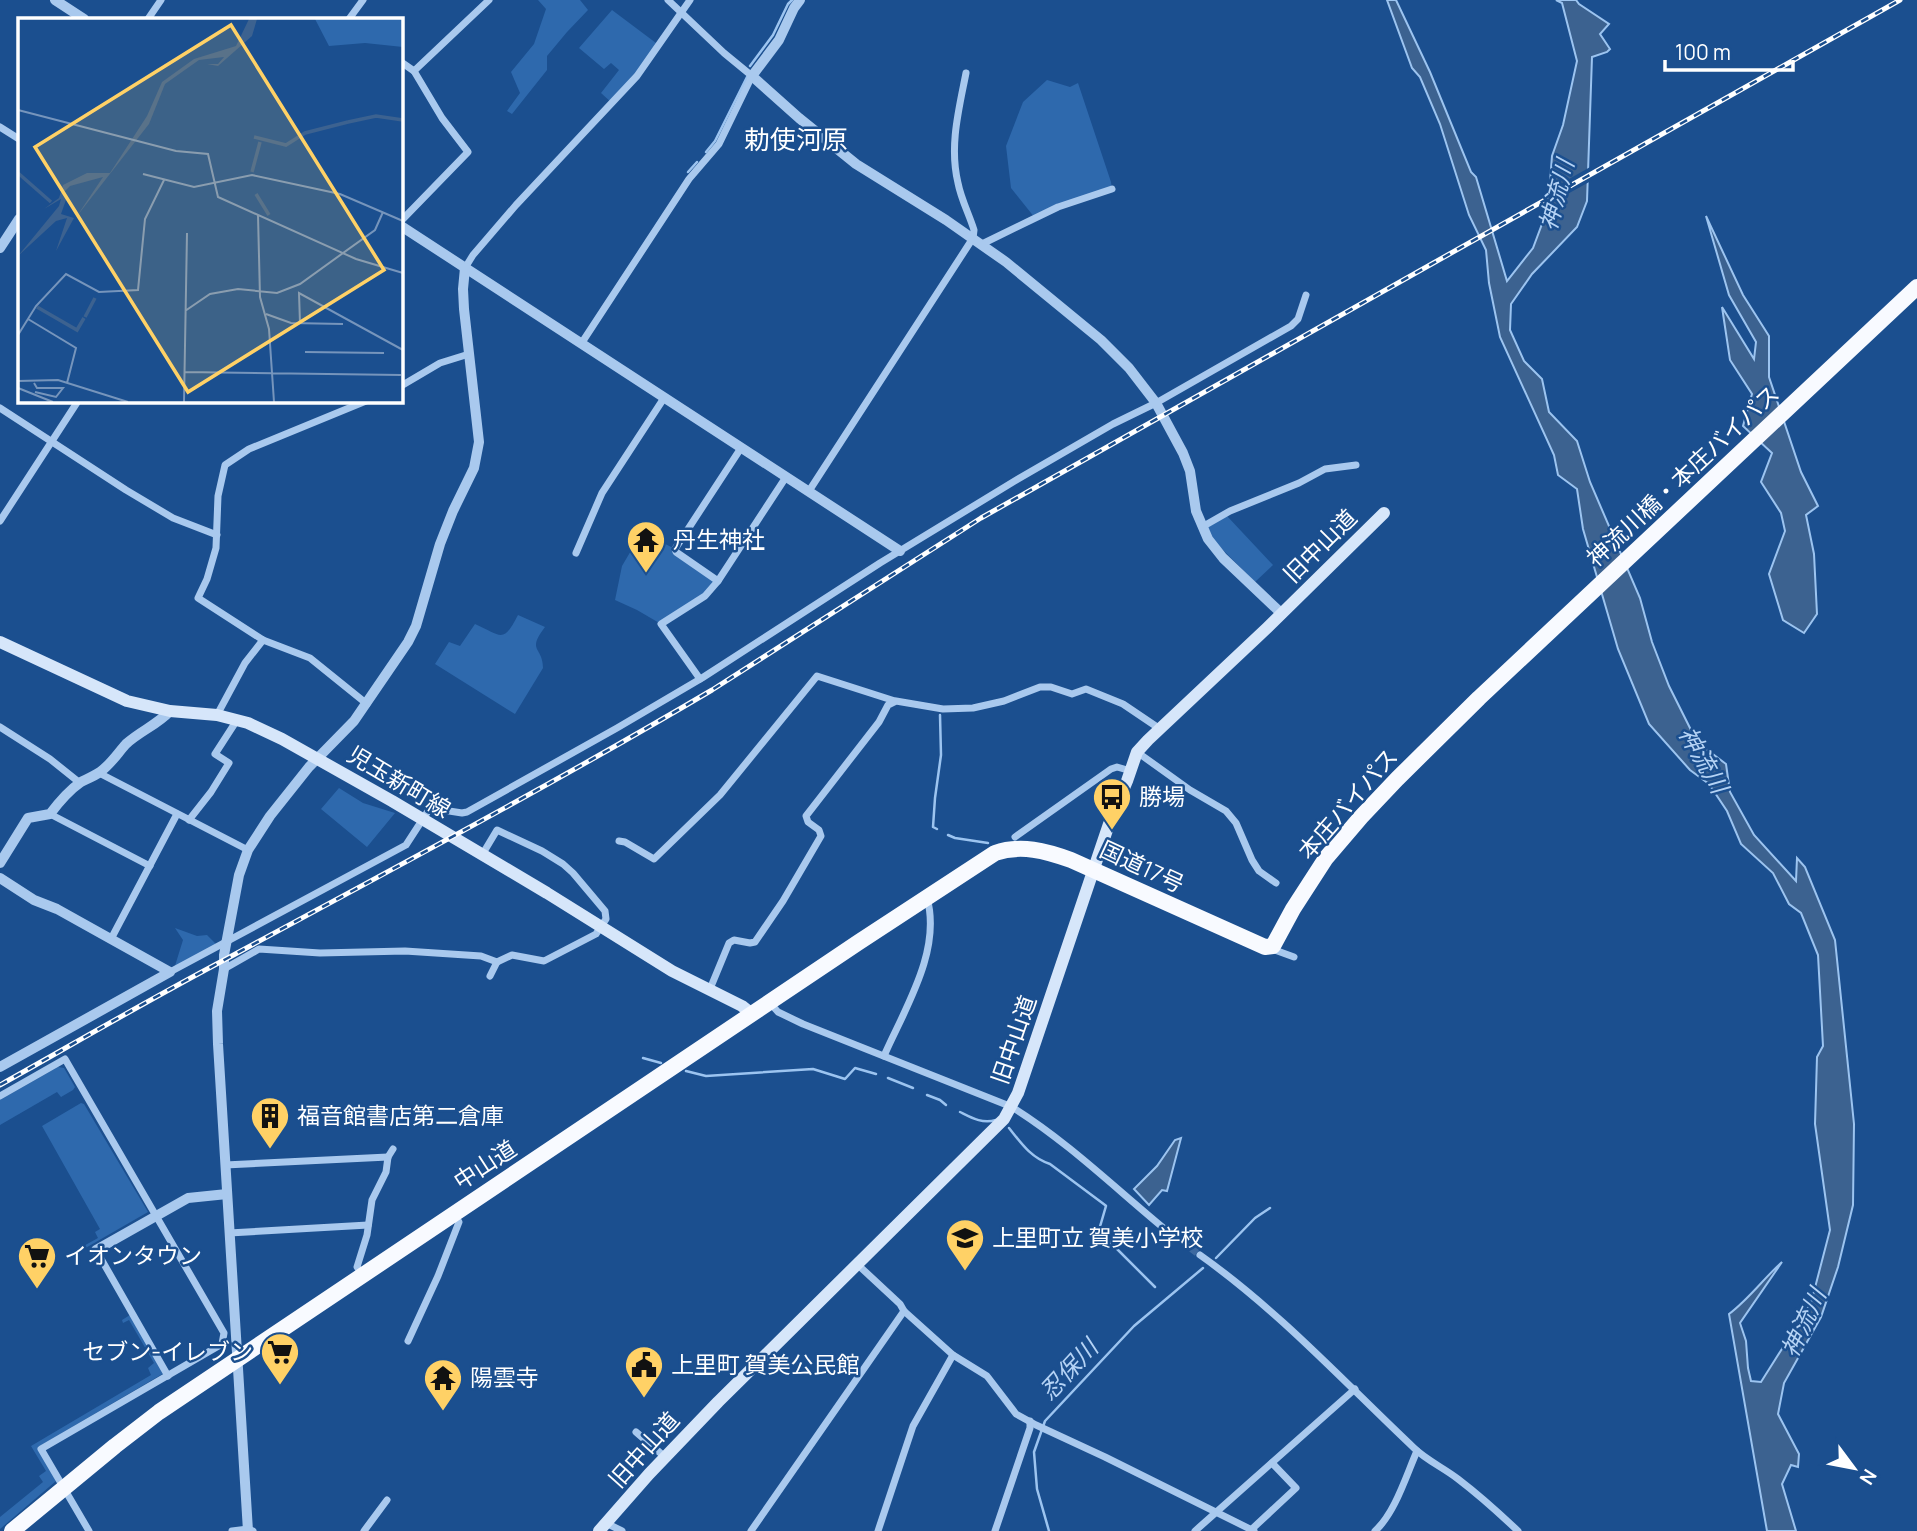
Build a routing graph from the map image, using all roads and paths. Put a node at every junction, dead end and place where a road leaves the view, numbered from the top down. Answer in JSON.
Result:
{"nodes":[{"id":1,"x":54,"y":0,"type":"edge"},
{"id":2,"x":161,"y":0,"type":"edge"},
{"id":3,"x":363,"y":0,"type":"edge"},
{"id":4,"x":489,"y":0,"type":"edge"},
{"id":5,"x":668,"y":0,"type":"edge"},
{"id":6,"x":691,"y":0,"type":"edge"},
{"id":7,"x":800,"y":0,"type":"edge"},
{"id":8,"x":681,"y":14,"type":"junction"},
{"id":9,"x":82,"y":18,"type":"edge"},
{"id":10,"x":149,"y":18,"type":"edge"},
{"id":11,"x":350,"y":18,"type":"edge"},
{"id":12,"x":402,"y":63,"type":"edge"},
{"id":13,"x":414,"y":71,"type":"junction"},
{"id":14,"x":966,"y":73,"type":"dead end"},
{"id":15,"x":752,"y":76,"type":"junction"},
{"id":16,"x":0,"y":127,"type":"edge"},
{"id":17,"x":18,"y":138,"type":"edge"},
{"id":18,"x":1112,"y":189,"type":"dead end"},
{"id":19,"x":402,"y":219,"type":"edge"},
{"id":20,"x":18,"y":221,"type":"edge"},
{"id":21,"x":402,"y":227,"type":"edge"},
{"id":22,"x":978,"y":241,"type":"junction"},
{"id":23,"x":0,"y":248,"type":"edge"},
{"id":24,"x":465,"y":268,"type":"junction"},
{"id":25,"x":1917,"y":287,"type":"edge"},
{"id":26,"x":1306,"y":295,"type":"dead end"},
{"id":27,"x":581,"y":344,"type":"junction"},
{"id":28,"x":469,"y":354,"type":"junction"},
{"id":29,"x":402,"y":385,"type":"edge"},
{"id":30,"x":664,"y":398,"type":"junction"},
{"id":31,"x":77,"y":402,"type":"edge"},
{"id":32,"x":364,"y":402,"type":"edge"},
{"id":33,"x":1156,"y":403,"type":"junction"},
{"id":34,"x":0,"y":408,"type":"edge"},
{"id":35,"x":52,"y":441,"type":"junction"},
{"id":36,"x":741,"y":448,"type":"junction"},
{"id":37,"x":1356,"y":465,"type":"dead end"},
{"id":38,"x":786,"y":477,"type":"junction"},
{"id":39,"x":808,"y":491,"type":"junction"},
{"id":40,"x":1384,"y":513,"type":"dead end"},
{"id":41,"x":0,"y":521,"type":"edge"},
{"id":42,"x":1202,"y":527,"type":"junction"},
{"id":43,"x":217,"y":535,"type":"junction"},
{"id":44,"x":900,"y":551,"type":"junction"},
{"id":45,"x":576,"y":553,"type":"dead end"},
{"id":46,"x":718,"y":581,"type":"junction"},
{"id":47,"x":1282,"y":614,"type":"junction"},
{"id":48,"x":263,"y":640,"type":"junction"},
{"id":49,"x":0,"y":642,"type":"edge"},
{"id":50,"x":700,"y":679,"type":"junction"},
{"id":51,"x":1479,"y":698,"type":"joint"},
{"id":52,"x":896,"y":701,"type":"junction"},
{"id":53,"x":367,"y":704,"type":"junction"},
{"id":54,"x":170,"y":711,"type":"junction"},
{"id":55,"x":217,"y":715,"type":"junction"},
{"id":56,"x":237,"y":720,"type":"junction"},
{"id":57,"x":0,"y":727,"type":"edge"},
{"id":58,"x":1160,"y":729,"type":"junction"},
{"id":59,"x":1137,"y":752,"type":"junction"},
{"id":60,"x":317,"y":758,"type":"junction"},
{"id":61,"x":1130,"y":771,"type":"junction"},
{"id":62,"x":99,"y":773,"type":"junction"},
{"id":63,"x":80,"y":783,"type":"junction"},
{"id":64,"x":50,"y":814,"type":"junction"},
{"id":65,"x":177,"y":814,"type":"junction"},
{"id":66,"x":189,"y":820,"type":"junction"},
{"id":67,"x":422,"y":820,"type":"junction"},
{"id":68,"x":1015,"y":837,"type":"dead end"},
{"id":69,"x":619,"y":841,"type":"dead end"},
{"id":70,"x":248,"y":850,"type":"junction"},
{"id":71,"x":995,"y":853,"type":"joint"},
{"id":72,"x":482,"y":855,"type":"junction"},
{"id":73,"x":0,"y":863,"type":"edge"},
{"id":74,"x":150,"y":866,"type":"junction"},
{"id":75,"x":1094,"y":870,"type":"junction"},
{"id":76,"x":0,"y":878,"type":"edge"},
{"id":77,"x":1276,"y":883,"type":"dead end"},
{"id":78,"x":926,"y":898,"type":"junction"},
{"id":79,"x":601,"y":927,"type":"junction"},
{"id":80,"x":111,"y":939,"type":"junction"},
{"id":81,"x":227,"y":939,"type":"junction"},
{"id":82,"x":1265,"y":947,"type":"junction"},
{"id":83,"x":1294,"y":957,"type":"dead end"},
{"id":84,"x":497,"y":962,"type":"junction"},
{"id":85,"x":224,"y":970,"type":"junction"},
{"id":86,"x":170,"y":971,"type":"junction"},
{"id":87,"x":490,"y":976,"type":"dead end"},
{"id":88,"x":710,"y":989,"type":"junction"},
{"id":89,"x":769,"y":1002,"type":"junction"},
{"id":90,"x":752,"y":1014,"type":"junction"},
{"id":91,"x":884,"y":1056,"type":"junction"},
{"id":92,"x":0,"y":1067,"type":"edge"},
{"id":93,"x":0,"y":1096,"type":"edge"},
{"id":94,"x":1012,"y":1107,"type":"junction"},
{"id":95,"x":393,"y":1149,"type":"dead end"},
{"id":96,"x":388,"y":1157,"type":"junction"},
{"id":97,"x":225,"y":1165,"type":"junction"},
{"id":98,"x":227,"y":1194,"type":"junction"},
{"id":99,"x":454,"y":1213,"type":"junction"},
{"id":100,"x":155,"y":1216,"type":"junction"},
{"id":101,"x":368,"y":1225,"type":"junction"},
{"id":102,"x":1166,"y":1230,"type":"tunnel mouth"},
{"id":103,"x":229,"y":1233,"type":"junction"},
{"id":104,"x":96,"y":1250,"type":"joint"},
{"id":105,"x":1200,"y":1255,"type":"tunnel mouth"},
{"id":106,"x":857,"y":1263,"type":"junction"},
{"id":107,"x":363,"y":1275,"type":"junction"},
{"id":108,"x":904,"y":1311,"type":"junction"},
{"id":109,"x":223,"y":1338,"type":"junction"},
{"id":110,"x":235,"y":1338,"type":"junction"},
{"id":111,"x":408,"y":1341,"type":"dead end"},
{"id":112,"x":953,"y":1355,"type":"junction"},
{"id":113,"x":237,"y":1360,"type":"junction"},
{"id":114,"x":168,"y":1376,"type":"junction"},
{"id":115,"x":1355,"y":1389,"type":"junction"},
{"id":116,"x":1034,"y":1423,"type":"junction"},
{"id":117,"x":635,"y":1432,"type":"dead end"},
{"id":118,"x":1417,"y":1451,"type":"junction"},
{"id":119,"x":665,"y":1457,"type":"junction"},
{"id":120,"x":1272,"y":1463,"type":"junction"},
{"id":121,"x":63,"y":1488,"type":"junction"},
{"id":122,"x":387,"y":1500,"type":"dead end"},
{"id":123,"x":1217,"y":1511,"type":"junction"},
{"id":124,"x":603,"y":1527,"type":"edge"},
{"id":125,"x":250,"y":1530,"type":"edge"},
{"id":126,"x":1253,"y":1530,"type":"edge"},
{"id":127,"x":12,"y":1531,"type":"edge"},
{"id":128,"x":89,"y":1531,"type":"edge"},
{"id":129,"x":232,"y":1531,"type":"edge"},
{"id":130,"x":364,"y":1531,"type":"edge"},
{"id":131,"x":622,"y":1531,"type":"edge"},
{"id":132,"x":751,"y":1531,"type":"edge"},
{"id":133,"x":878,"y":1531,"type":"edge"},
{"id":134,"x":995,"y":1531,"type":"edge"},
{"id":135,"x":1195,"y":1531,"type":"edge"},
{"id":136,"x":1375,"y":1531,"type":"edge"},
{"id":137,"x":1518,"y":1531,"type":"edge"}],
"edges":[{"from":1,"to":9,"type":"street"},
{"from":2,"to":10,"type":"street"},
{"from":3,"to":11,"type":"street"},
{"from":4,"to":13,"type":"street"},
{"from":5,"to":8,"type":"street"},
{"from":6,"to":8,"type":"street"},
{"from":7,"to":15,"type":"street"},
{"from":8,"to":15,"type":"street"},
{"from":8,"to":24,"type":"street"},
{"from":12,"to":13,"type":"street"},
{"from":13,"to":19,"type":"street"},
{"from":14,"to":22,"type":"street"},
{"from":15,"to":22,"type":"street"},
{"from":15,"to":27,"type":"street"},
{"from":16,"to":17,"type":"street"},
{"from":18,"to":22,"type":"street"},
{"from":20,"to":23,"type":"street"},
{"from":21,"to":24,"type":"street"},
{"from":22,"to":33,"type":"street"},
{"from":22,"to":39,"type":"street"},
{"from":24,"to":27,"type":"street"},
{"from":24,"to":28,"type":"street"},
{"from":25,"to":51,"type":"highway","name":"神流川橋・本庄バイパス"},
{"from":26,"to":33,"type":"street"},
{"from":27,"to":30,"type":"street"},
{"from":28,"to":29,"type":"street"},
{"from":28,"to":53,"type":"street"},
{"from":30,"to":36,"type":"street"},
{"from":30,"to":45,"type":"street"},
{"from":31,"to":35,"type":"street"},
{"from":32,"to":43,"type":"street"},
{"from":33,"to":42,"type":"street"},
{"from":33,"to":44,"type":"street"},
{"from":34,"to":35,"type":"street"},
{"from":35,"to":41,"type":"street"},
{"from":35,"to":43,"type":"street"},
{"from":36,"to":38,"type":"street"},
{"from":36,"to":46,"type":"street"},
{"from":37,"to":42,"type":"street"},
{"from":38,"to":39,"type":"street"},
{"from":38,"to":46,"type":"street"},
{"from":39,"to":44,"type":"street"},
{"from":40,"to":47,"type":"main road","name":"旧中山道"},
{"from":42,"to":47,"type":"street"},
{"from":43,"to":48,"type":"street"},
{"from":44,"to":50,"type":"street"},
{"from":46,"to":50,"type":"street"},
{"from":47,"to":58,"type":"main road","name":"旧中山道"},
{"from":48,"to":53,"type":"street"},
{"from":48,"to":55,"type":"street"},
{"from":49,"to":54,"type":"main road","name":"児玉新町線"},
{"from":50,"to":67,"type":"street"},
{"from":51,"to":82,"type":"highway","name":"本庄バイパス"},
{"from":52,"to":58,"type":"street"},
{"from":52,"to":69,"type":"street"},
{"from":52,"to":88,"type":"street"},
{"from":53,"to":60,"type":"street"},
{"from":54,"to":55,"type":"main road","name":"児玉新町線"},
{"from":54,"to":62,"type":"street"},
{"from":55,"to":56,"type":"main road","name":"児玉新町線"},
{"from":56,"to":60,"type":"main road","name":"児玉新町線"},
{"from":56,"to":66,"type":"street"},
{"from":57,"to":63,"type":"street"},
{"from":58,"to":59,"type":"main road","name":"旧中山道"},
{"from":59,"to":61,"type":"main road","name":"旧中山道"},
{"from":59,"to":77,"type":"street"},
{"from":60,"to":67,"type":"main road","name":"児玉新町線"},
{"from":60,"to":70,"type":"street"},
{"from":61,"to":68,"type":"street"},
{"from":61,"to":75,"type":"main road","name":"旧中山道"},
{"from":62,"to":63,"type":"street"},
{"from":62,"to":65,"type":"street"},
{"from":63,"to":64,"type":"street"},
{"from":64,"to":73,"type":"street"},
{"from":64,"to":74,"type":"street"},
{"from":65,"to":66,"type":"street"},
{"from":65,"to":74,"type":"street"},
{"from":66,"to":70,"type":"street"},
{"from":67,"to":72,"type":"main road","name":"児玉新町線"},
{"from":67,"to":81,"type":"street"},
{"from":70,"to":81,"type":"street"},
{"from":71,"to":75,"type":"highway","name":"国道17号"},
{"from":71,"to":78,"type":"highway","name":"中山道"},
{"from":72,"to":79,"type":"main road","name":"児玉新町線"},
{"from":72,"to":79,"type":"street"},
{"from":74,"to":80,"type":"street"},
{"from":75,"to":82,"type":"highway","name":"国道17号"},
{"from":75,"to":94,"type":"main road","name":"旧中山道"},
{"from":76,"to":80,"type":"street"},
{"from":78,"to":89,"type":"highway","name":"中山道"},
{"from":78,"to":91,"type":"street"},
{"from":79,"to":84,"type":"street"},
{"from":79,"to":88,"type":"main road","name":"児玉新町線"},
{"from":80,"to":86,"type":"street"},
{"from":81,"to":85,"type":"street"},
{"from":81,"to":86,"type":"street"},
{"from":82,"to":83,"type":"street"},
{"from":84,"to":85,"type":"street"},
{"from":84,"to":87,"type":"street"},
{"from":85,"to":97,"type":"street"},
{"from":86,"to":92,"type":"street"},
{"from":88,"to":90,"type":"main road","name":"児玉新町線"},
{"from":89,"to":90,"type":"highway","name":"中山道"},
{"from":89,"to":91,"type":"street"},
{"from":90,"to":99,"type":"highway","name":"中山道"},
{"from":91,"to":94,"type":"street"},
{"from":93,"to":100,"type":"street"},
{"from":94,"to":102,"type":"street"},
{"from":94,"to":106,"type":"main road","name":"旧中山道"},
{"from":95,"to":96,"type":"street"},
{"from":96,"to":97,"type":"street"},
{"from":96,"to":101,"type":"street"},
{"from":97,"to":98,"type":"street"},
{"from":98,"to":100,"type":"street"},
{"from":98,"to":103,"type":"street"},
{"from":99,"to":107,"type":"highway","name":"中山道"},
{"from":99,"to":111,"type":"street"},
{"from":100,"to":104,"type":"street"},
{"from":100,"to":109,"type":"street"},
{"from":101,"to":103,"type":"street"},
{"from":101,"to":107,"type":"street"},
{"from":103,"to":110,"type":"street"},
{"from":104,"to":114,"type":"street"},
{"from":105,"to":115,"type":"street"},
{"from":106,"to":108,"type":"street"},
{"from":106,"to":119,"type":"main road","name":"旧中山道"},
{"from":107,"to":113,"type":"highway","name":"中山道"},
{"from":108,"to":112,"type":"street"},
{"from":108,"to":132,"type":"street"},
{"from":109,"to":110,"type":"street"},
{"from":109,"to":114,"type":"street"},
{"from":110,"to":113,"type":"street"},
{"from":112,"to":116,"type":"street"},
{"from":112,"to":133,"type":"street"},
{"from":113,"to":121,"type":"highway","name":"中山道"},
{"from":113,"to":125,"type":"street"},
{"from":114,"to":121,"type":"street"},
{"from":115,"to":118,"type":"street"},
{"from":115,"to":120,"type":"street"},
{"from":116,"to":123,"type":"street"},
{"from":116,"to":134,"type":"street"},
{"from":117,"to":119,"type":"street"},
{"from":118,"to":136,"type":"street"},
{"from":118,"to":137,"type":"street"},
{"from":119,"to":124,"type":"main road","name":"旧中山道"},
{"from":120,"to":123,"type":"street"},
{"from":120,"to":126,"type":"street"},
{"from":121,"to":127,"type":"highway","name":"中山道"},
{"from":121,"to":128,"type":"street"},
{"from":122,"to":130,"type":"street"},
{"from":123,"to":126,"type":"street"},
{"from":123,"to":135,"type":"street"},
{"from":124,"to":131,"type":"street"},
{"from":125,"to":129,"type":"street"}]}
